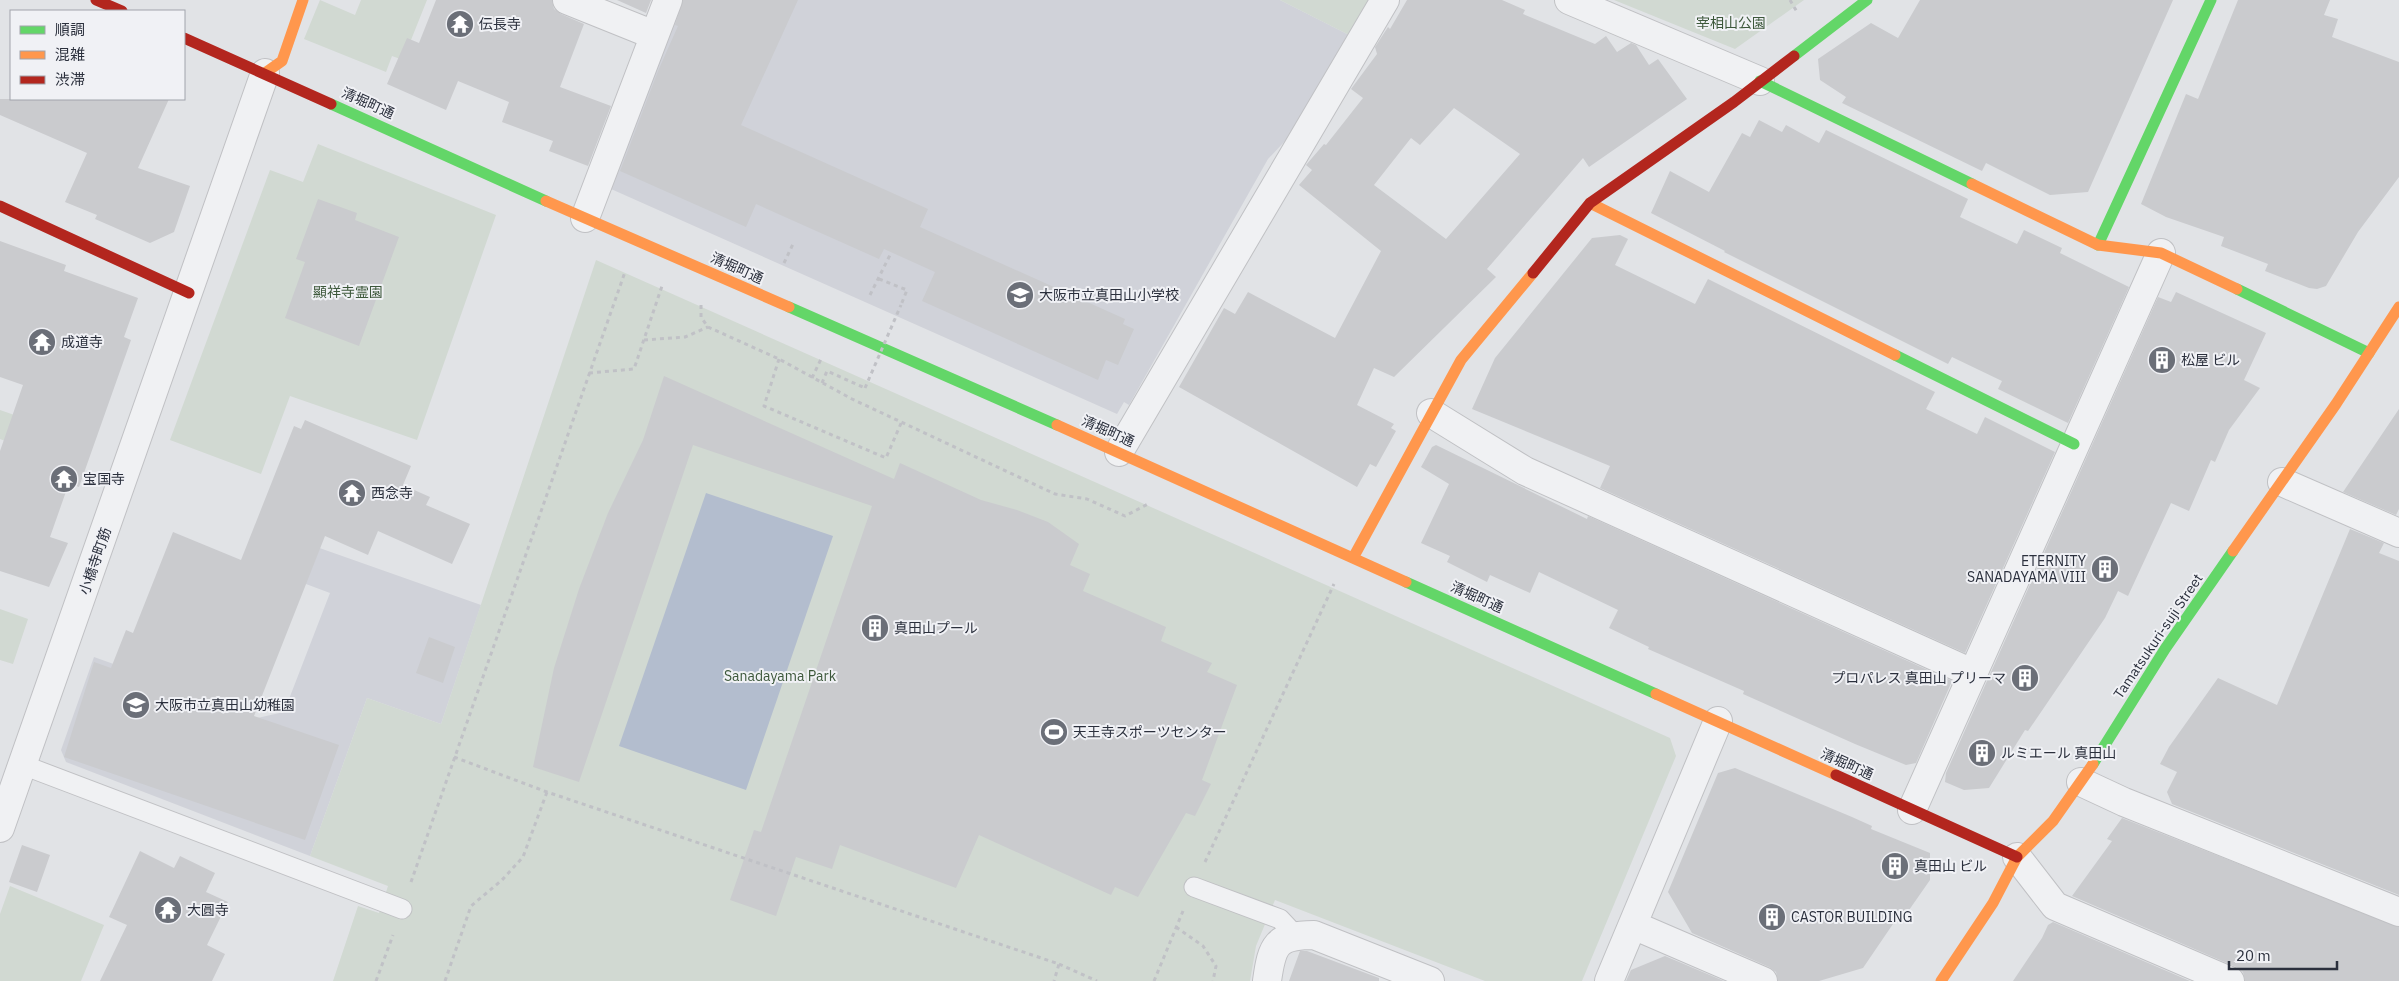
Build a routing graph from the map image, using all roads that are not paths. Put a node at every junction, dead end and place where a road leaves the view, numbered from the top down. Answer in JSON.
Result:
{"nodes":[{"id":1,"x":96,"y":0,"type":"edge"},
{"id":2,"x":303,"y":0,"type":"edge"},
{"id":3,"x":567,"y":0,"type":"edge"},
{"id":4,"x":668,"y":0,"type":"edge"},
{"id":5,"x":1385,"y":0,"type":"edge"},
{"id":6,"x":1569,"y":0,"type":"edge"},
{"id":7,"x":1866,"y":0,"type":"edge"},
{"id":8,"x":2211,"y":0,"type":"edge"},
{"id":9,"x":120,"y":10,"type":"edge"},
{"id":10,"x":654,"y":35,"type":"junction"},
{"id":11,"x":185,"y":38,"type":"edge"},
{"id":12,"x":265,"y":73,"type":"junction"},
{"id":13,"x":1760,"y":81,"type":"junction"},
{"id":14,"x":1590,"y":203,"type":"junction"},
{"id":15,"x":0,"y":206,"type":"edge"},
{"id":16,"x":585,"y":218,"type":"junction"},
{"id":17,"x":2098,"y":245,"type":"junction"},
{"id":18,"x":2161,"y":253,"type":"junction"},
{"id":19,"x":189,"y":293,"type":"junction"},
{"id":20,"x":2399,"y":308,"type":"edge"},
{"id":21,"x":2368,"y":353,"type":"junction"},
{"id":22,"x":1431,"y":413,"type":"junction"},
{"id":23,"x":2074,"y":444,"type":"junction"},
{"id":24,"x":1119,"y":452,"type":"junction"},
{"id":25,"x":2282,"y":482,"type":"junction"},
{"id":26,"x":2399,"y":533,"type":"edge"},
{"id":27,"x":1353,"y":558,"type":"junction"},
{"id":28,"x":1972,"y":673,"type":"junction"},
{"id":29,"x":1718,"y":721,"type":"junction"},
{"id":30,"x":23,"y":765,"type":"junction"},
{"id":31,"x":2080,"y":782,"type":"junction"},
{"id":32,"x":1912,"y":810,"type":"junction"},
{"id":33,"x":0,"y":828,"type":"edge"},
{"id":34,"x":2018,"y":858,"type":"junction"},
{"id":35,"x":1194,"y":887,"type":"road end"},
{"id":36,"x":402,"y":909,"type":"road end"},
{"id":37,"x":2399,"y":912,"type":"edge"},
{"id":38,"x":1633,"y":925,"type":"junction"},
{"id":39,"x":1294,"y":935,"type":"junction"},
{"id":40,"x":1267,"y":981,"type":"edge"},
{"id":41,"x":1430,"y":981,"type":"edge"},
{"id":42,"x":1609,"y":981,"type":"edge"},
{"id":43,"x":1763,"y":981,"type":"edge"},
{"id":44,"x":1941,"y":981,"type":"edge"},
{"id":45,"x":2230,"y":981,"type":"edge"}],
"edges":[{"from":1,"to":9,"type":"street"},
{"from":2,"to":12,"type":"street"},
{"from":3,"to":10,"type":"street"},
{"from":4,"to":10,"type":"street"},
{"from":5,"to":24,"type":"street"},
{"from":6,"to":13,"type":"street"},
{"from":7,"to":13,"type":"street"},
{"from":8,"to":17,"type":"street"},
{"from":10,"to":16,"type":"street"},
{"from":11,"to":12,"type":"street","name":"清堀町通"},
{"from":12,"to":16,"type":"street","name":"清堀町通"},
{"from":12,"to":19,"type":"street","name":"小橋寺町筋"},
{"from":13,"to":14,"type":"street"},
{"from":13,"to":17,"type":"street"},
{"from":14,"to":22,"type":"street"},
{"from":14,"to":23,"type":"street"},
{"from":15,"to":19,"type":"street"},
{"from":16,"to":24,"type":"street","name":"清堀町通"},
{"from":17,"to":18,"type":"street"},
{"from":18,"to":21,"type":"street"},
{"from":18,"to":23,"type":"street"},
{"from":19,"to":30,"type":"street","name":"小橋寺町筋"},
{"from":20,"to":21,"type":"street","name":"Tamatsukuri-suji Street"},
{"from":21,"to":25,"type":"street","name":"Tamatsukuri-suji Street"},
{"from":22,"to":27,"type":"street"},
{"from":22,"to":28,"type":"street"},
{"from":23,"to":28,"type":"street"},
{"from":24,"to":27,"type":"street","name":"清堀町通"},
{"from":25,"to":26,"type":"street"},
{"from":25,"to":31,"type":"street","name":"Tamatsukuri-suji Street"},
{"from":27,"to":29,"type":"street","name":"清堀町通"},
{"from":28,"to":32,"type":"street"},
{"from":29,"to":32,"type":"street","name":"清堀町通"},
{"from":29,"to":38,"type":"street"},
{"from":30,"to":33,"type":"street","name":"小橋寺町筋"},
{"from":30,"to":36,"type":"lane"},
{"from":31,"to":34,"type":"street","name":"Tamatsukuri-suji Street"},
{"from":31,"to":37,"type":"street"},
{"from":32,"to":34,"type":"street","name":"清堀町通"},
{"from":34,"to":44,"type":"street","name":"Tamatsukuri-suji Street"},
{"from":34,"to":45,"type":"street"},
{"from":35,"to":39,"type":"lane"},
{"from":38,"to":42,"type":"street"},
{"from":38,"to":43,"type":"street"},
{"from":39,"to":40,"type":"street"},
{"from":39,"to":41,"type":"street"}]}
